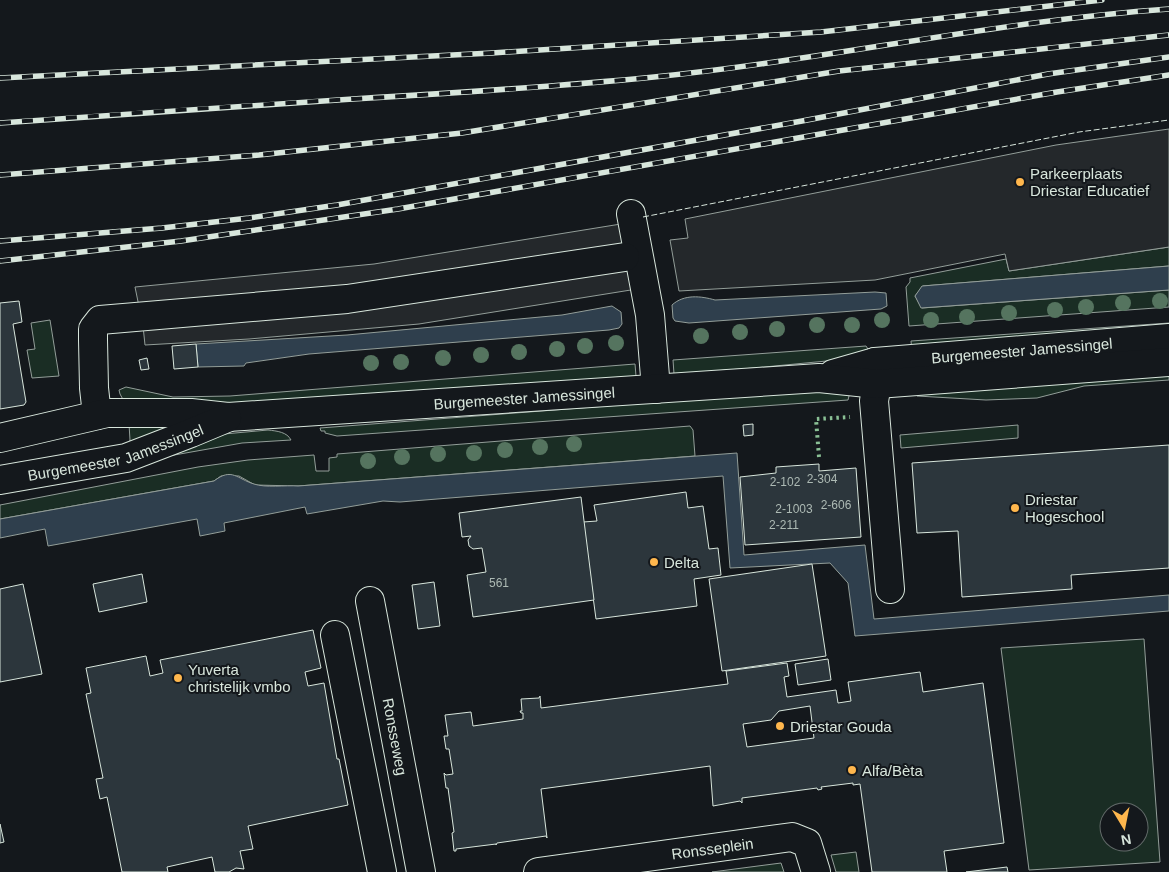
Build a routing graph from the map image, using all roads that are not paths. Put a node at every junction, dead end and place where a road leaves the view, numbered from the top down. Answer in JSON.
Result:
{"nodes":[{"id":1,"x":632,"y":214,"type":"dead end"},
{"id":2,"x":625,"y":257,"type":"dead end"},
{"id":3,"x":1169,"y":338,"type":"edge"},
{"id":4,"x":1169,"y":362,"type":"edge"},
{"id":5,"x":875,"y":383,"type":"junction"},
{"id":6,"x":656,"y":389,"type":"junction"},
{"id":7,"x":102,"y":414,"type":"junction"},
{"id":8,"x":228,"y":417,"type":"junction"},
{"id":9,"x":0,"y":438,"type":"edge"},
{"id":10,"x":104,"y":461,"type":"junction"},
{"id":11,"x":0,"y":480,"type":"edge"},
{"id":12,"x":890,"y":589,"type":"dead end"},
{"id":13,"x":370,"y":601,"type":"dead end"},
{"id":14,"x":335,"y":635,"type":"dead end"},
{"id":15,"x":588,"y":869,"type":"edge"},
{"id":16,"x":382,"y":872,"type":"edge"},
{"id":17,"x":421,"y":872,"type":"edge"},
{"id":18,"x":538,"y":872,"type":"edge"},
{"id":19,"x":816,"y":872,"type":"edge"}],
"edges":[{"from":1,"to":6,"type":"main road"},
{"from":2,"to":7,"type":"main road"},
{"from":3,"to":5,"type":"main road","name":"Burgemeester Jamessingel"},
{"from":4,"to":5,"type":"main road","name":"Burgemeester Jamessingel"},
{"from":5,"to":6,"type":"main road","name":"Burgemeester Jamessingel"},
{"from":5,"to":12,"type":"main road"},
{"from":6,"to":8,"type":"main road","name":"Burgemeester Jamessingel"},
{"from":7,"to":8,"type":"main road","name":"Burgemeester Jamessingel"},
{"from":7,"to":9,"type":"main road","name":"Burgemeester Jamessingel"},
{"from":7,"to":10,"type":"main road"},
{"from":8,"to":10,"type":"main road","name":"Burgemeester Jamessingel"},
{"from":10,"to":11,"type":"main road","name":"Burgemeester Jamessingel"},
{"from":13,"to":17,"type":"main road","name":"Ronsseweg"},
{"from":14,"to":16,"type":"main road"},
{"from":15,"to":18,"type":"main road","name":"Ronsseplein"},
{"from":15,"to":19,"type":"main road","name":"Ronsseplein"}]}
